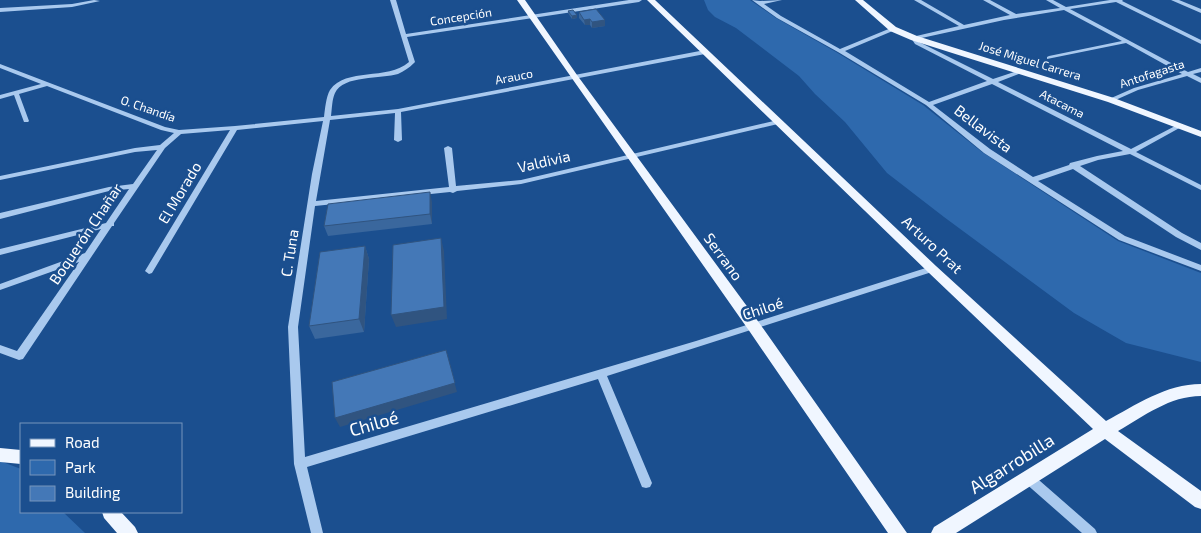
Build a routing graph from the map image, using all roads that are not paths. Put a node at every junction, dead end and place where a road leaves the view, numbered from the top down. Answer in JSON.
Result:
{"nodes":[{"id":1,"x":393,"y":0,"type":"edge"},
{"id":2,"x":522,"y":0,"type":"edge"},
{"id":3,"x":639,"y":0,"type":"edge"},
{"id":4,"x":651,"y":0,"type":"edge"},
{"id":5,"x":779,"y":0,"type":"edge"},
{"id":6,"x":859,"y":0,"type":"edge"},
{"id":7,"x":917,"y":0,"type":"edge"},
{"id":8,"x":986,"y":0,"type":"edge"},
{"id":9,"x":1049,"y":0,"type":"edge"},
{"id":10,"x":1118,"y":0,"type":"edge"},
{"id":11,"x":1174,"y":0,"type":"edge"},
{"id":12,"x":96,"y":1,"type":"edge"},
{"id":13,"x":757,"y":2,"type":"edge"},
{"id":14,"x":104,"y":7,"type":"dead end"},
{"id":15,"x":1065,"y":8,"type":"junction"},
{"id":16,"x":0,"y":10,"type":"edge"},
{"id":17,"x":1201,"y":11,"type":"edge"},
{"id":18,"x":532,"y":16,"type":"junction"},
{"id":19,"x":1016,"y":16,"type":"junction"},
{"id":20,"x":962,"y":26,"type":"junction"},
{"id":21,"x":893,"y":29,"type":"junction"},
{"id":22,"x":405,"y":36,"type":"junction"},
{"id":23,"x":914,"y":38,"type":"junction"},
{"id":24,"x":1125,"y":42,"type":"junction"},
{"id":25,"x":1201,"y":42,"type":"edge"},
{"id":26,"x":840,"y":51,"type":"junction"},
{"id":27,"x":706,"y":52,"type":"junction"},
{"id":28,"x":1049,"y":58,"type":"dead end"},
{"id":29,"x":0,"y":66,"type":"edge"},
{"id":30,"x":8,"y":69,"type":"junction"},
{"id":31,"x":1201,"y":70,"type":"edge"},
{"id":32,"x":0,"y":71,"type":"edge"},
{"id":33,"x":1022,"y":71,"type":"junction"},
{"id":34,"x":1188,"y":74,"type":"junction"},
{"id":35,"x":574,"y":77,"type":"junction"},
{"id":36,"x":992,"y":81,"type":"junction"},
{"id":37,"x":1201,"y":81,"type":"edge"},
{"id":38,"x":50,"y":84,"type":"junction"},
{"id":39,"x":16,"y":93,"type":"junction"},
{"id":40,"x":0,"y":97,"type":"edge"},
{"id":41,"x":1111,"y":100,"type":"junction"},
{"id":42,"x":928,"y":104,"type":"junction"},
{"id":43,"x":398,"y":111,"type":"junction"},
{"id":44,"x":326,"y":119,"type":"junction"},
{"id":45,"x":26,"y":120,"type":"dead end"},
{"id":46,"x":778,"y":122,"type":"junction"},
{"id":47,"x":1181,"y":125,"type":"junction"},
{"id":48,"x":235,"y":128,"type":"junction"},
{"id":49,"x":179,"y":132,"type":"junction"},
{"id":50,"x":1201,"y":134,"type":"edge"},
{"id":51,"x":398,"y":140,"type":"dead end"},
{"id":52,"x":162,"y":146,"type":"junction"},
{"id":53,"x":448,"y":148,"type":"dead end"},
{"id":54,"x":1131,"y":152,"type":"junction"},
{"id":55,"x":630,"y":155,"type":"junction"},
{"id":56,"x":1073,"y":165,"type":"junction"},
{"id":57,"x":0,"y":178,"type":"edge"},
{"id":58,"x":1033,"y":180,"type":"junction"},
{"id":59,"x":135,"y":186,"type":"junction"},
{"id":60,"x":1201,"y":188,"type":"edge"},
{"id":61,"x":453,"y":190,"type":"junction"},
{"id":62,"x":313,"y":204,"type":"junction"},
{"id":63,"x":0,"y":216,"type":"edge"},
{"id":64,"x":111,"y":224,"type":"junction"},
{"id":65,"x":1201,"y":248,"type":"edge"},
{"id":66,"x":0,"y":252,"type":"edge"},
{"id":67,"x":89,"y":255,"type":"junction"},
{"id":68,"x":1201,"y":268,"type":"edge"},
{"id":69,"x":932,"y":269,"type":"junction"},
{"id":70,"x":149,"y":271,"type":"dead end"},
{"id":71,"x":0,"y":287,"type":"edge"},
{"id":72,"x":754,"y":328,"type":"junction"},
{"id":73,"x":0,"y":349,"type":"edge"},
{"id":74,"x":602,"y":375,"type":"junction"},
{"id":75,"x":1201,"y":390,"type":"edge"},
{"id":76,"x":1106,"y":430,"type":"junction"},
{"id":77,"x":0,"y":455,"type":"edge"},
{"id":78,"x":20,"y":457,"type":"edge"},
{"id":79,"x":300,"y":464,"type":"junction"},
{"id":80,"x":1028,"y":478,"type":"junction"},
{"id":81,"x":646,"y":483,"type":"dead end"},
{"id":82,"x":1201,"y":501,"type":"edge"},
{"id":83,"x":111,"y":513,"type":"edge"},
{"id":84,"x":129,"y":533,"type":"edge"},
{"id":85,"x":317,"y":533,"type":"edge"},
{"id":86,"x":898,"y":533,"type":"edge"},
{"id":87,"x":940,"y":533,"type":"edge"},
{"id":88,"x":1091,"y":533,"type":"edge"}],
"edges":[{"from":1,"to":22,"type":"street"},
{"from":2,"to":18,"type":"main road","name":"Serrano"},
{"from":3,"to":18,"type":"street","name":"Concepción"},
{"from":4,"to":27,"type":"main road","name":"Arturo Prat"},
{"from":5,"to":13,"type":"street"},
{"from":6,"to":21,"type":"main road","name":"José Miguel Carrera"},
{"from":7,"to":20,"type":"street"},
{"from":8,"to":19,"type":"street"},
{"from":9,"to":15,"type":"street"},
{"from":10,"to":15,"type":"street"},
{"from":10,"to":25,"type":"street"},
{"from":11,"to":17,"type":"street"},
{"from":12,"to":14,"type":"street"},
{"from":12,"to":16,"type":"street"},
{"from":13,"to":26,"type":"street","name":"Bellavista"},
{"from":15,"to":19,"type":"street"},
{"from":15,"to":24,"type":"street"},
{"from":18,"to":22,"type":"street","name":"Concepción"},
{"from":18,"to":35,"type":"main road","name":"Serrano"},
{"from":19,"to":20,"type":"street"},
{"from":20,"to":23,"type":"street"},
{"from":21,"to":23,"type":"main road","name":"José Miguel Carrera"},
{"from":21,"to":26,"type":"street"},
{"from":22,"to":44,"type":"street","name":"C. Tuna"},
{"from":23,"to":33,"type":"main road","name":"José Miguel Carrera"},
{"from":23,"to":36,"type":"street","name":"Atacama"},
{"from":24,"to":28,"type":"street"},
{"from":24,"to":34,"type":"street"},
{"from":26,"to":42,"type":"street","name":"Bellavista"},
{"from":27,"to":35,"type":"street","name":"Arauco"},
{"from":27,"to":46,"type":"main road","name":"Arturo Prat"},
{"from":29,"to":30,"type":"street","name":"O. Chandía"},
{"from":30,"to":32,"type":"street"},
{"from":30,"to":38,"type":"street","name":"O. Chandía"},
{"from":31,"to":34,"type":"street","name":"Antofagasta"},
{"from":33,"to":36,"type":"street"},
{"from":33,"to":41,"type":"main road","name":"José Miguel Carrera"},
{"from":34,"to":37,"type":"street"},
{"from":34,"to":41,"type":"street","name":"Antofagasta"},
{"from":35,"to":43,"type":"street","name":"Arauco"},
{"from":35,"to":55,"type":"main road","name":"Serrano"},
{"from":36,"to":42,"type":"street"},
{"from":36,"to":54,"type":"street","name":"Atacama"},
{"from":38,"to":39,"type":"street"},
{"from":38,"to":49,"type":"street","name":"O. Chandía"},
{"from":39,"to":40,"type":"street"},
{"from":39,"to":45,"type":"street"},
{"from":41,"to":47,"type":"main road","name":"José Miguel Carrera"},
{"from":42,"to":58,"type":"street","name":"Bellavista"},
{"from":43,"to":44,"type":"street","name":"Arauco"},
{"from":43,"to":51,"type":"street"},
{"from":44,"to":48,"type":"street","name":"O. Chandía"},
{"from":44,"to":62,"type":"street","name":"C. Tuna"},
{"from":46,"to":55,"type":"street","name":"Valdivia"},
{"from":46,"to":69,"type":"main road","name":"Arturo Prat"},
{"from":47,"to":50,"type":"main road","name":"José Miguel Carrera"},
{"from":47,"to":54,"type":"street"},
{"from":48,"to":49,"type":"street","name":"O. Chandía"},
{"from":48,"to":70,"type":"street","name":"El Morado"},
{"from":49,"to":52,"type":"street","name":"Boquerón Chañar"},
{"from":52,"to":57,"type":"street"},
{"from":52,"to":59,"type":"street","name":"Boquerón Chañar"},
{"from":53,"to":61,"type":"street"},
{"from":54,"to":56,"type":"street"},
{"from":54,"to":60,"type":"street","name":"Atacama"},
{"from":55,"to":61,"type":"street","name":"Valdivia"},
{"from":55,"to":72,"type":"main road","name":"Serrano"},
{"from":56,"to":58,"type":"street"},
{"from":56,"to":65,"type":"street"},
{"from":58,"to":68,"type":"street","name":"Bellavista"},
{"from":59,"to":63,"type":"street"},
{"from":59,"to":64,"type":"street","name":"Boquerón Chañar"},
{"from":61,"to":62,"type":"street","name":"Valdivia"},
{"from":62,"to":79,"type":"street","name":"C. Tuna"},
{"from":64,"to":66,"type":"street"},
{"from":64,"to":67,"type":"street","name":"Boquerón Chañar"},
{"from":67,"to":71,"type":"street"},
{"from":67,"to":73,"type":"street","name":"Boquerón Chañar"},
{"from":69,"to":72,"type":"street","name":"Chiloé"},
{"from":69,"to":76,"type":"main road","name":"Arturo Prat"},
{"from":72,"to":74,"type":"street","name":"Chiloé"},
{"from":72,"to":86,"type":"main road","name":"Serrano"},
{"from":74,"to":79,"type":"street","name":"Chiloé"},
{"from":74,"to":81,"type":"street"},
{"from":75,"to":76,"type":"main road","name":"Algarrobilla"},
{"from":76,"to":80,"type":"main road","name":"Algarrobilla"},
{"from":76,"to":82,"type":"main road","name":"Arturo Prat"},
{"from":77,"to":78,"type":"main road"},
{"from":79,"to":85,"type":"street","name":"C. Tuna"},
{"from":80,"to":87,"type":"main road","name":"Algarrobilla"},
{"from":80,"to":88,"type":"street"},
{"from":83,"to":84,"type":"main road"}]}
